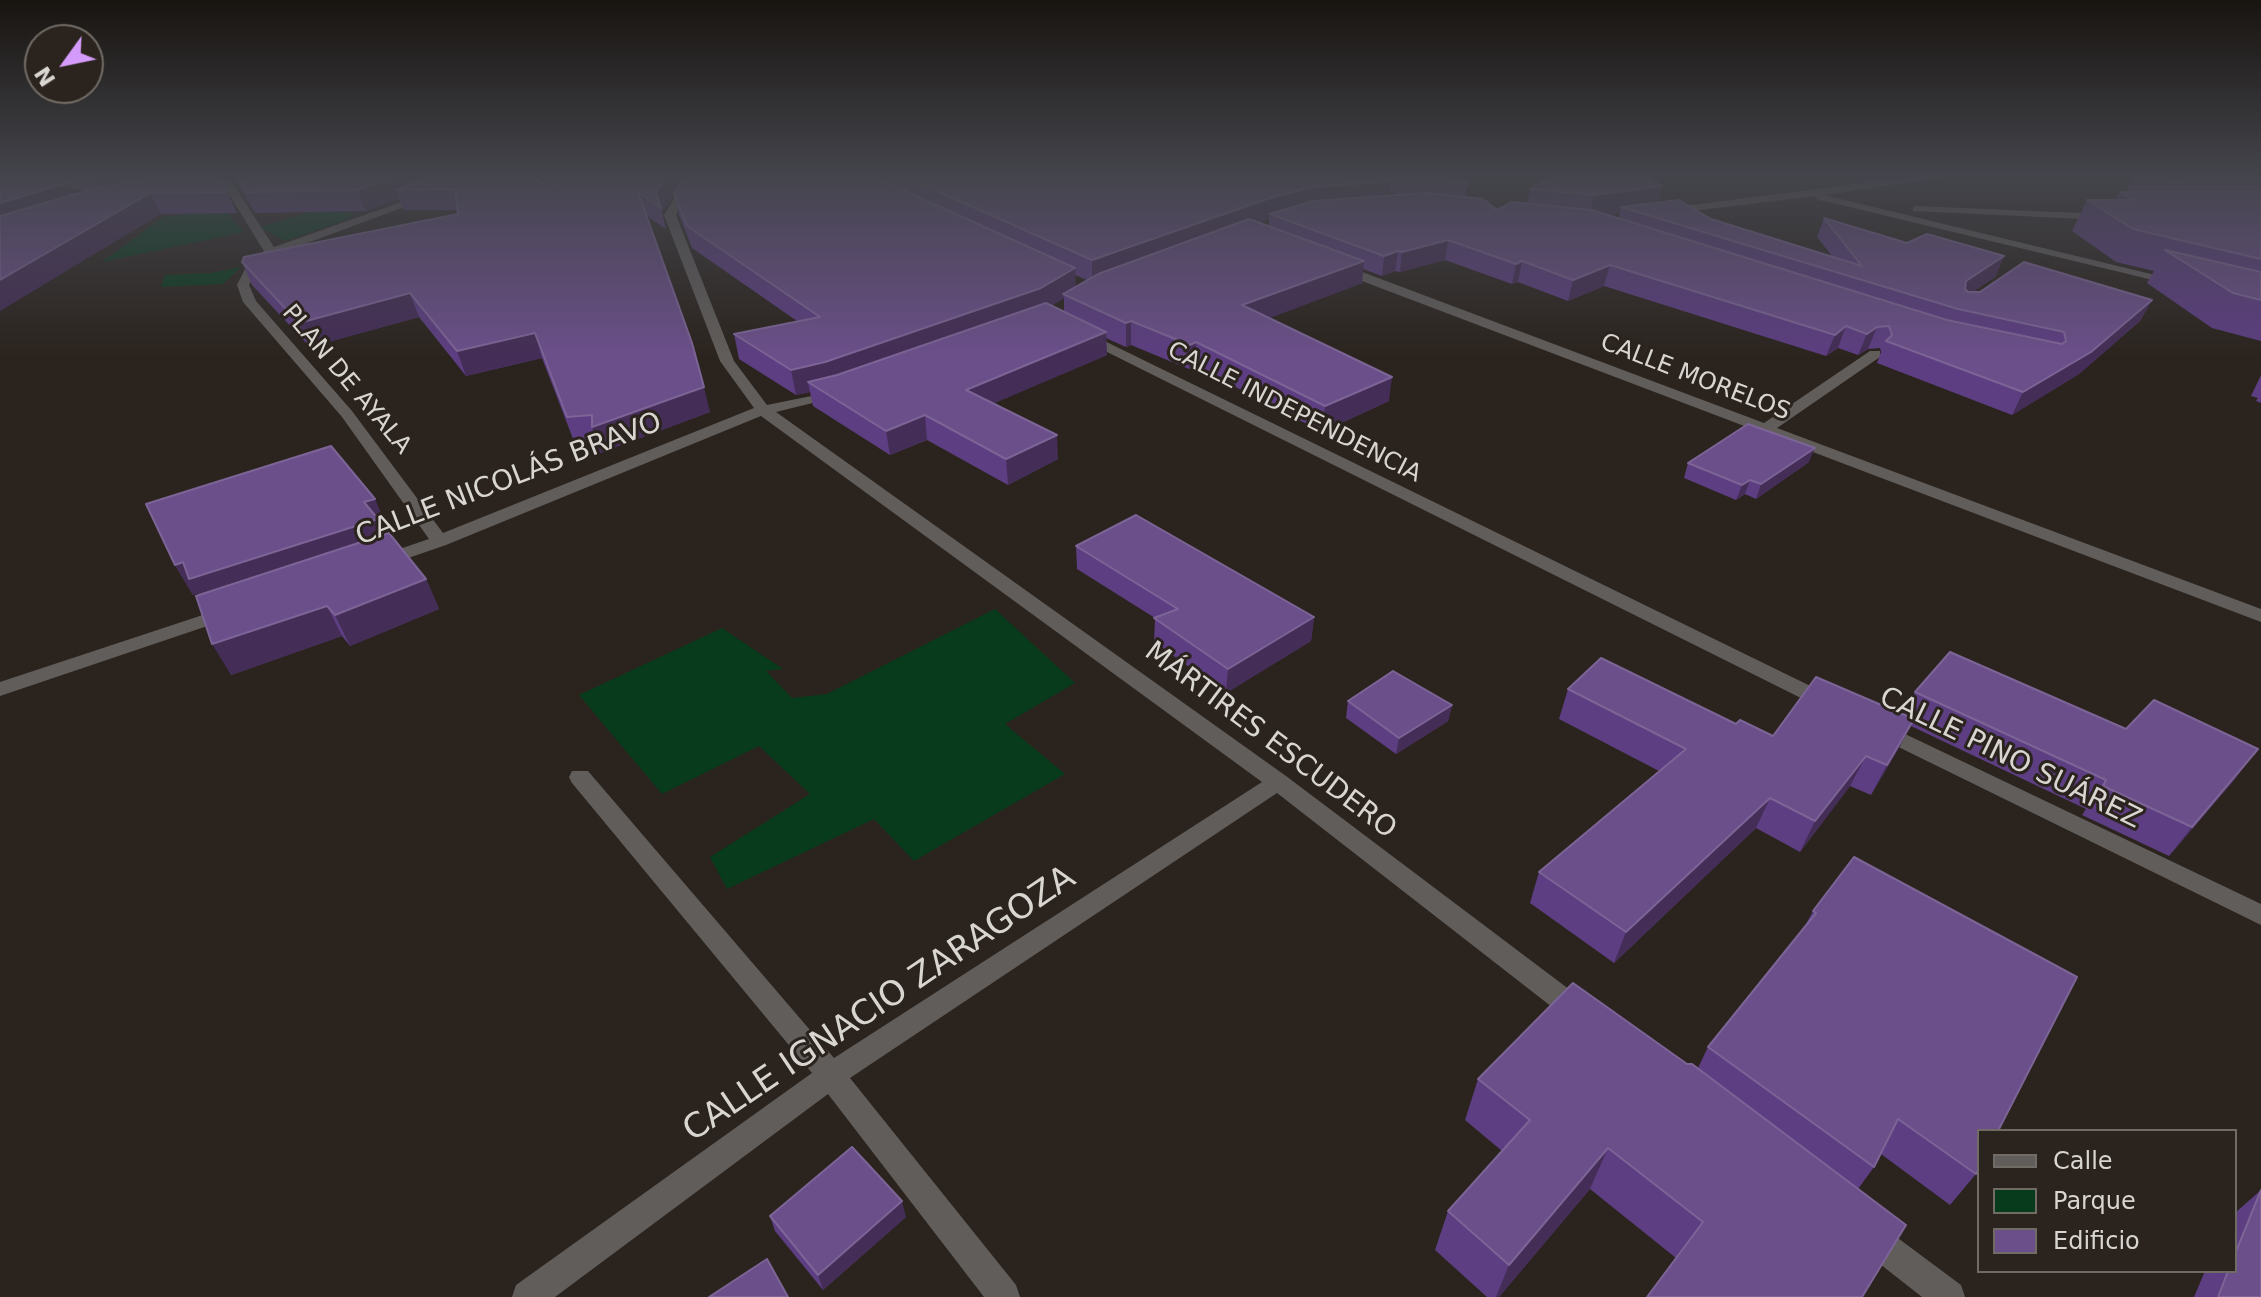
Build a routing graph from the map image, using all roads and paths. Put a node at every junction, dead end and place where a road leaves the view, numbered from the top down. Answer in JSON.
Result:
{"nodes":[{"id":1,"x":261,"y":237,"type":"edge"},
{"id":2,"x":314,"y":237,"type":"edge"},
{"id":3,"x":678,"y":237,"type":"edge"},
{"id":4,"x":1990,"y":237,"type":"edge"},
{"id":5,"x":2049,"y":251,"type":"junction"},
{"id":6,"x":271,"y":252,"type":"junction"},
{"id":7,"x":2037,"y":259,"type":"dead end"},
{"id":8,"x":1321,"y":261,"type":"edge"},
{"id":9,"x":2194,"y":286,"type":"edge"},
{"id":10,"x":1063,"y":324,"type":"edge"},
{"id":11,"x":1875,"y":354,"type":"edge"},
{"id":12,"x":850,"y":388,"type":"edge"},
{"id":13,"x":763,"y":410,"type":"junction"},
{"id":14,"x":1764,"y":430,"type":"junction"},
{"id":15,"x":440,"y":541,"type":"junction"},
{"id":16,"x":1518,"y":552,"type":"joint"},
{"id":17,"x":366,"y":566,"type":"edge"},
{"id":18,"x":249,"y":605,"type":"edge"},
{"id":19,"x":2261,"y":616,"type":"edge"},
{"id":20,"x":0,"y":689,"type":"edge"},
{"id":21,"x":580,"y":777,"type":"dead end"},
{"id":22,"x":1278,"y":782,"type":"junction"},
{"id":23,"x":2261,"y":915,"type":"edge"},
{"id":24,"x":1595,"y":1025,"type":"edge"},
{"id":25,"x":831,"y":1075,"type":"junction"},
{"id":26,"x":1848,"y":1219,"type":"edge"},
{"id":27,"x":528,"y":1297,"type":"edge"},
{"id":28,"x":1004,"y":1297,"type":"edge"},
{"id":29,"x":1949,"y":1297,"type":"edge"}],
"edges":[{"from":1,"to":6,"type":"street"},
{"from":2,"to":6,"type":"street"},
{"from":3,"to":13,"type":"street","name":"MÁRTIRES ESCUDERO"},
{"from":4,"to":5,"type":"street"},
{"from":5,"to":7,"type":"street"},
{"from":5,"to":9,"type":"street"},
{"from":6,"to":15,"type":"street","name":"PLAN DE AYALA"},
{"from":8,"to":14,"type":"street","name":"CALLE MORELOS"},
{"from":10,"to":16,"type":"street","name":"CALLE INDEPENDENCIA"},
{"from":11,"to":14,"type":"street"},
{"from":12,"to":13,"type":"street","name":"CALLE NICOLÁS BRAVO"},
{"from":13,"to":15,"type":"street","name":"CALLE NICOLÁS BRAVO"},
{"from":13,"to":22,"type":"street","name":"MÁRTIRES ESCUDERO"},
{"from":14,"to":19,"type":"street","name":"CALLE MORELOS"},
{"from":15,"to":17,"type":"street","name":"CALLE NICOLÁS BRAVO"},
{"from":16,"to":23,"type":"street","name":"CALLE PINO SUÁREZ"},
{"from":18,"to":20,"type":"street"},
{"from":21,"to":25,"type":"street"},
{"from":22,"to":24,"type":"street","name":"MÁRTIRES ESCUDERO"},
{"from":22,"to":25,"type":"street","name":"CALLE IGNACIO ZARAGOZA"},
{"from":25,"to":27,"type":"street","name":"CALLE IGNACIO ZARAGOZA"},
{"from":25,"to":28,"type":"street"},
{"from":26,"to":29,"type":"street"}]}
